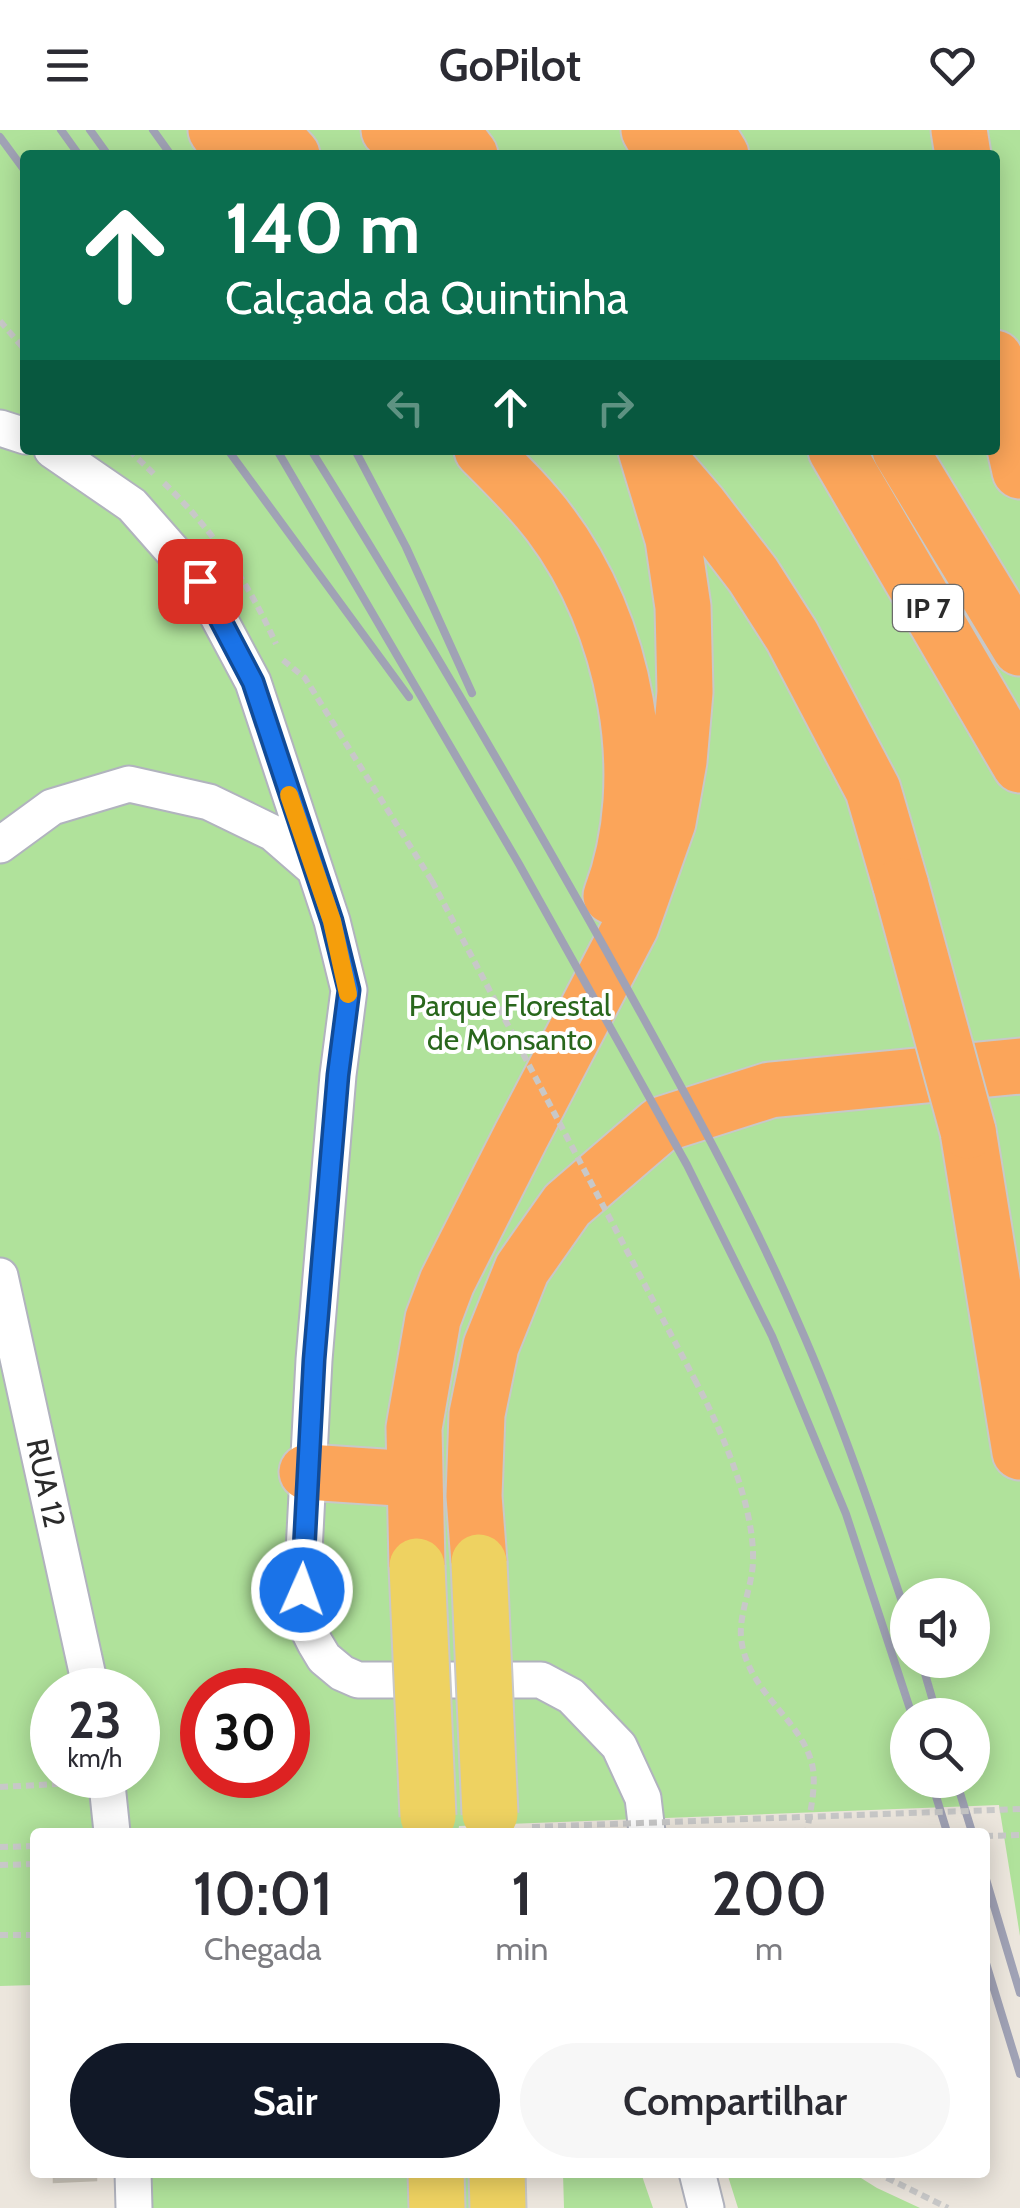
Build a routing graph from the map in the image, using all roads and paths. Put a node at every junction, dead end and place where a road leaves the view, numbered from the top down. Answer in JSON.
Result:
{"nodes":[{"id":1,"x":269,"y":130,"type":"edge"},
{"id":2,"x":312,"y":130,"type":"edge"},
{"id":3,"x":388,"y":130,"type":"edge"},
{"id":4,"x":451,"y":130,"type":"edge"},
{"id":5,"x":287,"y":150,"type":"edge"},
{"id":6,"x":329,"y":150,"type":"edge"},
{"id":7,"x":411,"y":150,"type":"edge"},
{"id":8,"x":466,"y":150,"type":"edge"},
{"id":9,"x":0,"y":321,"type":"edge"},
{"id":10,"x":20,"y":344,"type":"edge"},
{"id":11,"x":1000,"y":381,"type":"edge"},
{"id":12,"x":59,"y":455,"type":"edge"},
{"id":13,"x":134,"y":455,"type":"edge"},
{"id":14,"x":487,"y":455,"type":"edge"},
{"id":15,"x":650,"y":455,"type":"edge"},
{"id":16,"x":654,"y":455,"type":"edge"},
{"id":17,"x":839,"y":455,"type":"edge"},
{"id":18,"x":903,"y":455,"type":"edge"},
{"id":19,"x":1020,"y":471,"type":"edge"},
{"id":20,"x":1020,"y":648,"type":"edge"},
{"id":21,"x":1020,"y":765,"type":"edge"},
{"id":22,"x":0,"y":845,"type":"edge"},
{"id":23,"x":312,"y":867,"type":"junction"},
{"id":24,"x":1020,"y":1066,"type":"edge"},
{"id":25,"x":521,"y":1136,"type":"junction"},
{"id":26,"x":0,"y":1276,"type":"edge"},
{"id":27,"x":1020,"y":1452,"type":"edge"},
{"id":28,"x":307,"y":1472,"type":"junction"},
{"id":29,"x":413,"y":1479,"type":"junction"},
{"id":30,"x":479,"y":1562,"type":"joint"},
{"id":31,"x":417,"y":1566,"type":"joint"},
{"id":32,"x":87,"y":1668,"type":"edge"},
{"id":33,"x":30,"y":1784,"type":"edge"},
{"id":34,"x":0,"y":1787,"type":"edge"},
{"id":35,"x":99,"y":1798,"type":"edge"},
{"id":36,"x":1020,"y":1809,"type":"edge"},
{"id":37,"x":428,"y":1824,"type":"edge"},
{"id":38,"x":504,"y":1825,"type":"edge"},
{"id":39,"x":110,"y":1828,"type":"edge"},
{"id":40,"x":647,"y":1828,"type":"edge"},
{"id":41,"x":808,"y":1828,"type":"edge"},
{"id":42,"x":990,"y":1836,"type":"edge"},
{"id":43,"x":1020,"y":1836,"type":"edge"},
{"id":44,"x":30,"y":1846,"type":"edge"},
{"id":45,"x":0,"y":1847,"type":"edge"},
{"id":46,"x":30,"y":1864,"type":"edge"},
{"id":47,"x":0,"y":1865,"type":"edge"},
{"id":48,"x":0,"y":1934,"type":"edge"},
{"id":49,"x":30,"y":1935,"type":"edge"},
{"id":50,"x":133,"y":2178,"type":"edge"},
{"id":51,"x":436,"y":2178,"type":"edge"},
{"id":52,"x":497,"y":2178,"type":"edge"},
{"id":53,"x":698,"y":2178,"type":"edge"},
{"id":54,"x":887,"y":2178,"type":"edge"},
{"id":55,"x":134,"y":2208,"type":"edge"},
{"id":56,"x":437,"y":2208,"type":"edge"},
{"id":57,"x":498,"y":2208,"type":"edge"},
{"id":58,"x":706,"y":2208,"type":"edge"},
{"id":59,"x":948,"y":2208,"type":"edge"}],
"edges":[{"from":1,"to":5,"type":"highway"},
{"from":2,"to":6,"type":"highway"},
{"from":3,"to":7,"type":"highway"},
{"from":4,"to":8,"type":"highway"},
{"from":9,"to":10,"type":"path"},
{"from":11,"to":19,"type":"highway"},
{"from":12,"to":23,"type":"street"},
{"from":13,"to":41,"type":"path","bridge":true},
{"from":14,"to":25,"type":"highway"},
{"from":15,"to":25,"type":"highway"},
{"from":16,"to":27,"type":"highway","bridge":true},
{"from":17,"to":21,"type":"highway","number":"IP 7"},
{"from":18,"to":20,"type":"highway","number":"IP 7"},
{"from":22,"to":23,"type":"street"},
{"from":23,"to":28,"type":"street"},
{"from":24,"to":30,"type":"highway"},
{"from":25,"to":29,"type":"highway"},
{"from":26,"to":32,"type":"street","name":"RUA 12"},
{"from":28,"to":29,"type":"highway"},
{"from":28,"to":40,"type":"street"},
{"from":29,"to":31,"type":"highway"},
{"from":30,"to":38,"type":"main road","bridge":true},
{"from":31,"to":37,"type":"main road","bridge":true},
{"from":33,"to":34,"type":"path"},
{"from":35,"to":39,"type":"street"},
{"from":36,"to":38,"type":"path","bridge":true},
{"from":42,"to":43,"type":"path"},
{"from":44,"to":45,"type":"path"},
{"from":46,"to":47,"type":"path"},
{"from":48,"to":49,"type":"path"},
{"from":50,"to":55,"type":"street"},
{"from":51,"to":56,"type":"main road"},
{"from":52,"to":57,"type":"main road"},
{"from":53,"to":58,"type":"street"},
{"from":54,"to":59,"type":"path"}]}
